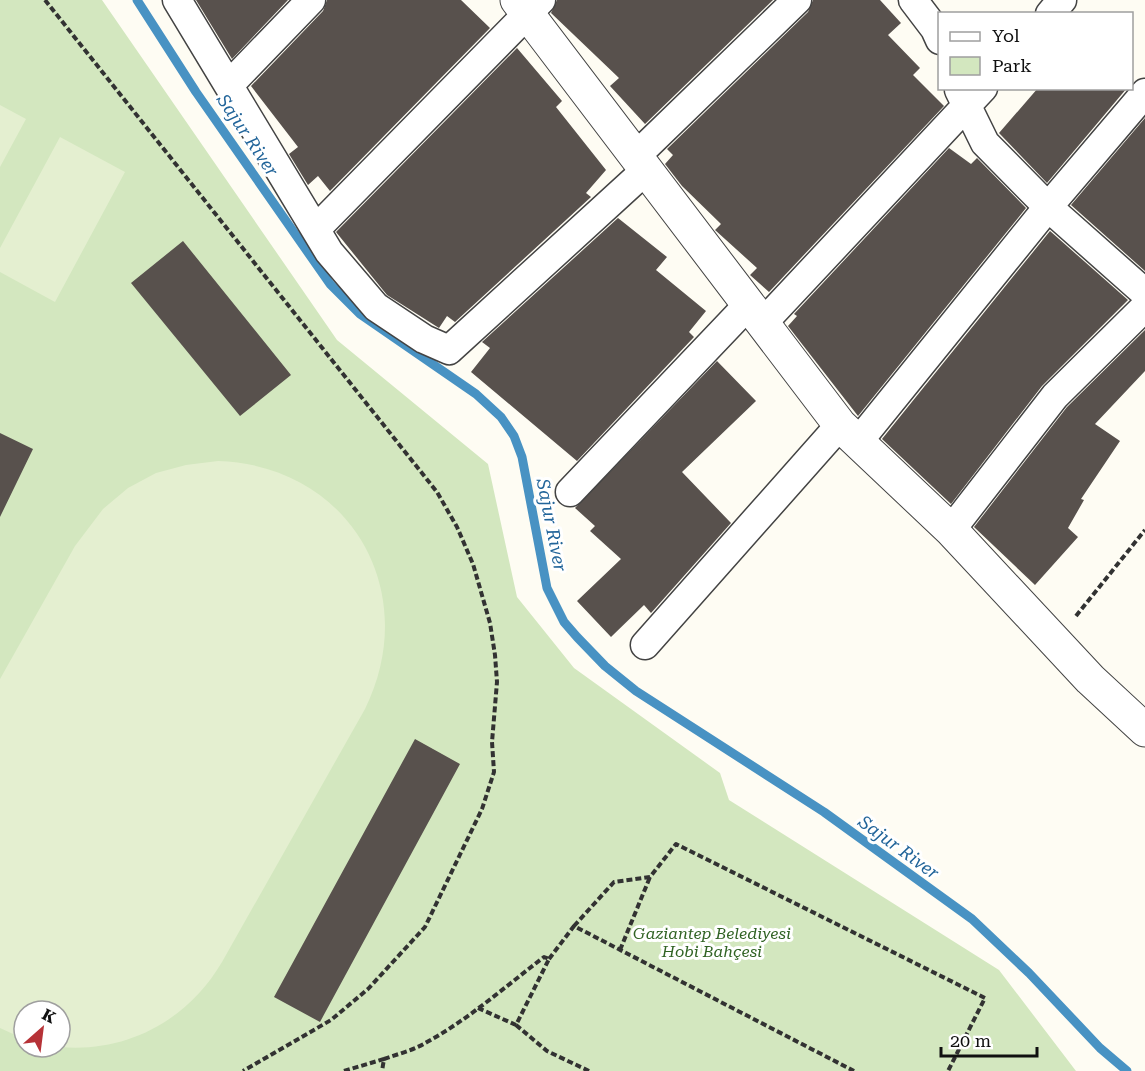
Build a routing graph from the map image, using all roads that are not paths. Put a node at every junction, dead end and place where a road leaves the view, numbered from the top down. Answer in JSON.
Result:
{"nodes":[{"id":1,"x":177,"y":0,"type":"edge"},
{"id":2,"x":310,"y":0,"type":"edge"},
{"id":3,"x":797,"y":0,"type":"edge"},
{"id":4,"x":914,"y":0,"type":"edge"},
{"id":5,"x":1062,"y":0,"type":"edge"},
{"id":6,"x":529,"y":5,"type":"edge"},
{"id":7,"x":1052,"y":12,"type":"edge"},
{"id":8,"x":938,"y":37,"type":"edge"},
{"id":9,"x":229,"y":86,"type":"junction"},
{"id":10,"x":1145,"y":93,"type":"edge"},
{"id":11,"x":968,"y":95,"type":"edge"},
{"id":12,"x":641,"y":163,"type":"junction"},
{"id":13,"x":1048,"y":207,"type":"junction"},
{"id":14,"x":316,"y":229,"type":"junction"},
{"id":15,"x":1145,"y":293,"type":"edge"},
{"id":16,"x":1145,"y":307,"type":"edge"},
{"id":17,"x":755,"y":314,"type":"junction"},
{"id":18,"x":849,"y":433,"type":"junction"},
{"id":19,"x":570,"y":492,"type":"dead end"},
{"id":20,"x":951,"y":530,"type":"junction"},
{"id":21,"x":645,"y":645,"type":"dead end"},
{"id":22,"x":1145,"y":729,"type":"edge"}],
"edges":[{"from":1,"to":9,"type":"street"},
{"from":2,"to":9,"type":"street"},
{"from":3,"to":12,"type":"street"},
{"from":4,"to":8,"type":"street"},
{"from":5,"to":7,"type":"street"},
{"from":6,"to":12,"type":"street"},
{"from":6,"to":14,"type":"street"},
{"from":9,"to":14,"type":"street"},
{"from":10,"to":13,"type":"street"},
{"from":11,"to":13,"type":"street"},
{"from":11,"to":17,"type":"street"},
{"from":12,"to":14,"type":"street"},
{"from":12,"to":17,"type":"street"},
{"from":13,"to":15,"type":"street"},
{"from":13,"to":18,"type":"street"},
{"from":16,"to":20,"type":"street"},
{"from":17,"to":18,"type":"street"},
{"from":17,"to":19,"type":"street"},
{"from":18,"to":20,"type":"street"},
{"from":18,"to":21,"type":"street"},
{"from":20,"to":22,"type":"street"}]}
